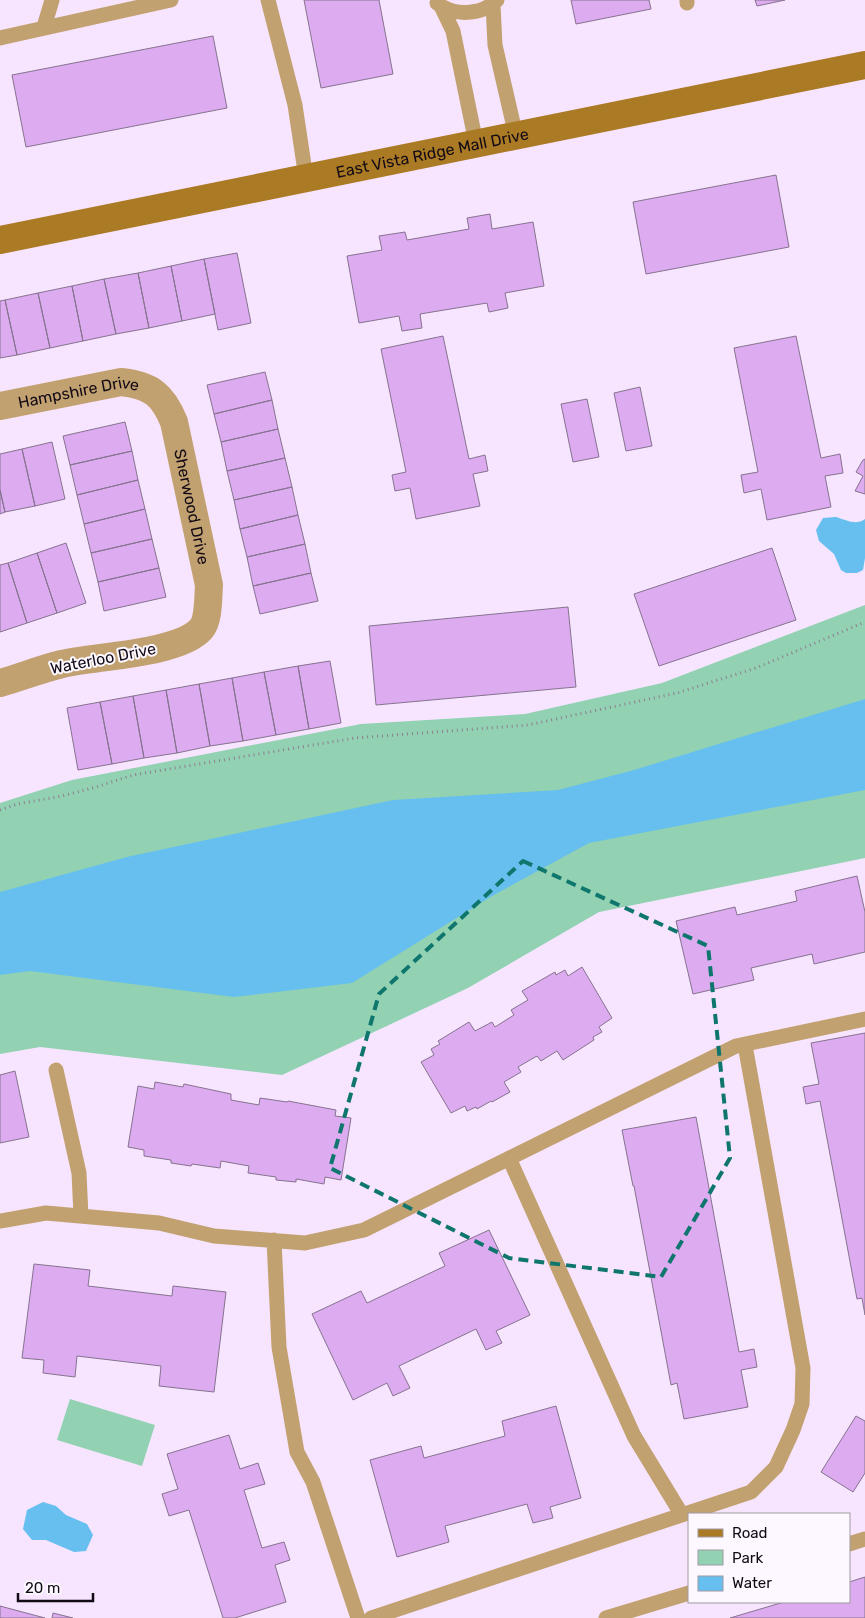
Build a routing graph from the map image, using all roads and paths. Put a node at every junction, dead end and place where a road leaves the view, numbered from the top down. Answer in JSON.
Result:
{"nodes":[{"id":1,"x":52,"y":0,"type":"edge"},
{"id":2,"x":171,"y":0,"type":"edge"},
{"id":3,"x":268,"y":0,"type":"edge"},
{"id":4,"x":495,"y":2,"type":"edge"},
{"id":5,"x":438,"y":3,"type":"edge"},
{"id":6,"x":44,"y":27,"type":"junction"},
{"id":7,"x":0,"y":38,"type":"edge"},
{"id":8,"x":865,"y":65,"type":"edge"},
{"id":9,"x":516,"y":136,"type":"junction"},
{"id":10,"x":476,"y":143,"type":"junction"},
{"id":11,"x":306,"y":178,"type":"junction"},
{"id":12,"x":0,"y":240,"type":"edge"},
{"id":13,"x":155,"y":392,"type":"joint"},
{"id":14,"x":0,"y":406,"type":"edge"},
{"id":15,"x":865,"y":622,"type":"edge"},
{"id":16,"x":202,"y":628,"type":"joint"},
{"id":17,"x":0,"y":683,"type":"edge"},
{"id":18,"x":0,"y":810,"type":"edge"},
{"id":19,"x":865,"y":1019,"type":"edge"},
{"id":20,"x":745,"y":1044,"type":"junction"},
{"id":21,"x":56,"y":1070,"type":"dead end"},
{"id":22,"x":509,"y":1158,"type":"junction"},
{"id":23,"x":81,"y":1216,"type":"junction"},
{"id":24,"x":0,"y":1222,"type":"edge"},
{"id":25,"x":274,"y":1240,"type":"junction"},
{"id":26,"x":682,"y":1515,"type":"junction"},
{"id":27,"x":865,"y":1540,"type":"edge"},
{"id":28,"x":850,"y":1544,"type":"edge"},
{"id":29,"x":688,"y":1593,"type":"edge"},
{"id":30,"x":358,"y":1618,"type":"edge"},
{"id":31,"x":371,"y":1618,"type":"edge"},
{"id":32,"x":606,"y":1618,"type":"edge"}],
"edges":[{"from":1,"to":6,"type":"lane"},
{"from":2,"to":6,"type":"lane"},
{"from":3,"to":11,"type":"lane"},
{"from":4,"to":5,"type":"lane"},
{"from":4,"to":9,"type":"lane"},
{"from":5,"to":10,"type":"lane"},
{"from":6,"to":7,"type":"lane"},
{"from":8,"to":9,"type":"main road","name":"East Vista Ridge Mall Drive"},
{"from":9,"to":10,"type":"main road","name":"East Vista Ridge Mall Drive"},
{"from":10,"to":11,"type":"main road","name":"East Vista Ridge Mall Drive"},
{"from":11,"to":12,"type":"main road","name":"East Vista Ridge Mall Drive"},
{"from":13,"to":14,"type":"street","name":"Hampshire Drive"},
{"from":13,"to":16,"type":"street","name":"Sherwood Drive"},
{"from":15,"to":18,"type":"path"},
{"from":16,"to":17,"type":"street","name":"Waterloo Drive"},
{"from":19,"to":20,"type":"lane"},
{"from":20,"to":22,"type":"lane"},
{"from":20,"to":26,"type":"lane"},
{"from":21,"to":23,"type":"lane"},
{"from":22,"to":25,"type":"lane"},
{"from":22,"to":26,"type":"lane"},
{"from":23,"to":24,"type":"lane"},
{"from":23,"to":25,"type":"lane"},
{"from":25,"to":30,"type":"lane"},
{"from":26,"to":31,"type":"lane"},
{"from":27,"to":28,"type":"lane"},
{"from":29,"to":32,"type":"lane"}]}
